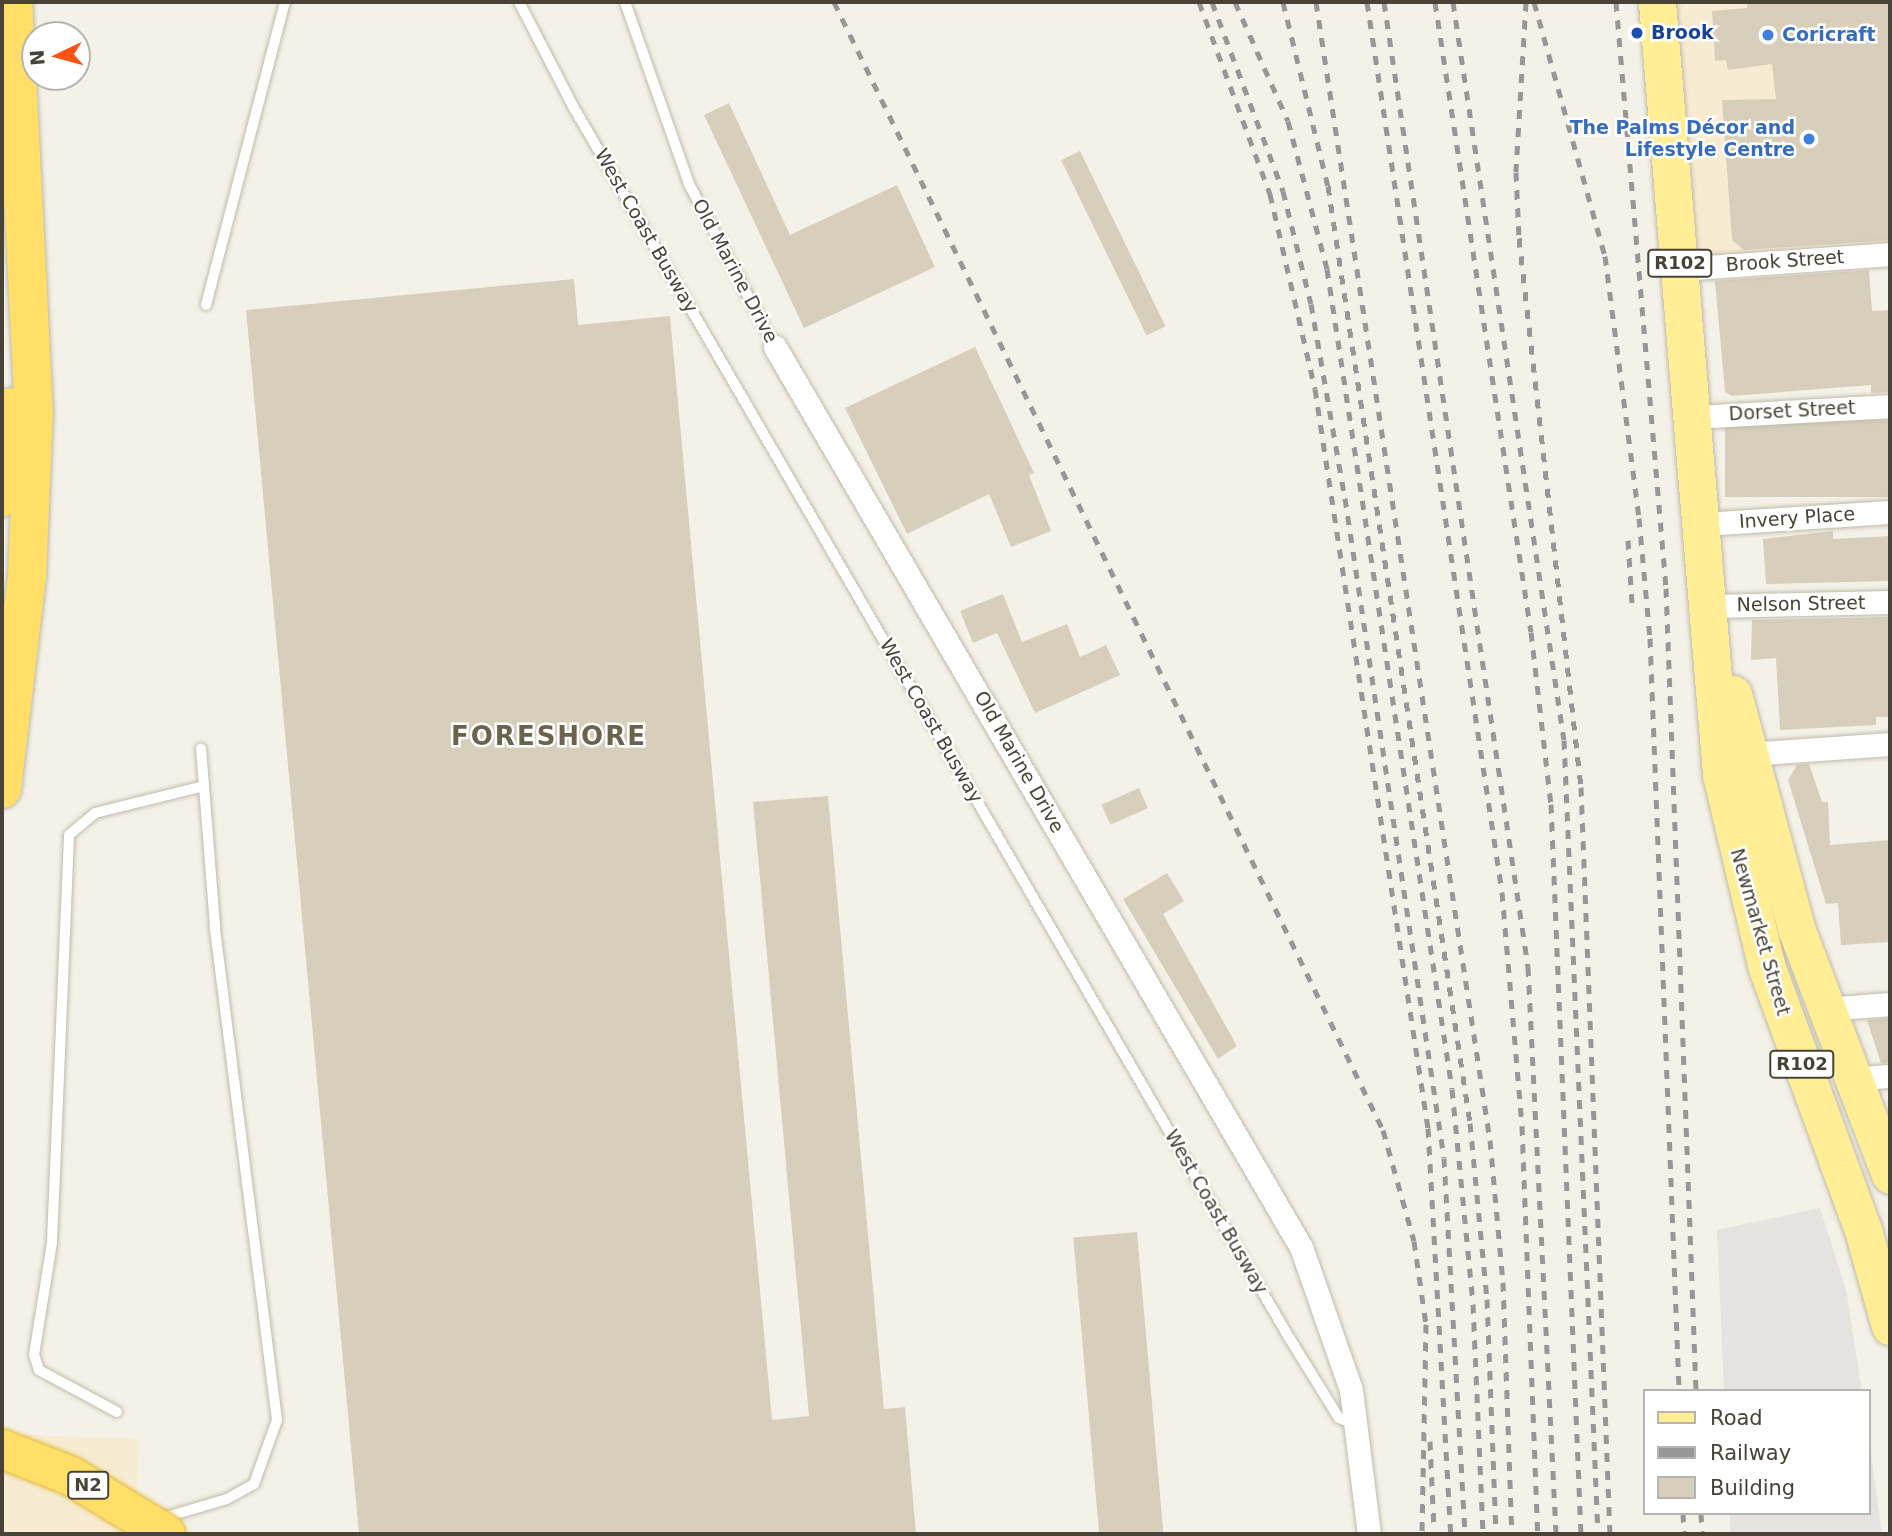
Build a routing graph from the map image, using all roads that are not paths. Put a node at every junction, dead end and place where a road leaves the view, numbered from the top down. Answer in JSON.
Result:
{"nodes":[{"id":1,"x":13,"y":2,"type":"edge"},
{"id":2,"x":285,"y":2,"type":"edge"},
{"id":3,"x":519,"y":2,"type":"edge"},
{"id":4,"x":625,"y":2,"type":"edge"},
{"id":5,"x":1657,"y":2,"type":"edge"},
{"id":6,"x":24,"y":188,"type":"junction"},
{"id":7,"x":1890,"y":254,"type":"edge"},
{"id":8,"x":1681,"y":269,"type":"junction"},
{"id":9,"x":206,"y":305,"type":"dead end"},
{"id":10,"x":775,"y":347,"type":"joint"},
{"id":11,"x":1890,"y":406,"type":"edge"},
{"id":12,"x":1694,"y":417,"type":"junction"},
{"id":13,"x":2,"y":497,"type":"edge"},
{"id":14,"x":1890,"y":512,"type":"edge"},
{"id":15,"x":1703,"y":524,"type":"junction"},
{"id":16,"x":1890,"y":602,"type":"edge"},
{"id":17,"x":1712,"y":606,"type":"junction"},
{"id":18,"x":1890,"y":744,"type":"edge"},
{"id":19,"x":201,"y":748,"type":"dead end"},
{"id":20,"x":1748,"y":754,"type":"junction"},
{"id":21,"x":204,"y":786,"type":"junction"},
{"id":22,"x":2,"y":789,"type":"edge"},
{"id":23,"x":1890,"y":1003,"type":"edge"},
{"id":24,"x":1826,"y":1009,"type":"junction"},
{"id":25,"x":1890,"y":1076,"type":"edge"},
{"id":26,"x":1853,"y":1079,"type":"junction"},
{"id":27,"x":1884,"y":1140,"type":"edge"},
{"id":28,"x":1890,"y":1175,"type":"edge"},
{"id":29,"x":1890,"y":1326,"type":"edge"},
{"id":30,"x":117,"y":1412,"type":"dead end"},
{"id":31,"x":1360,"y":1425,"type":"junction"},
{"id":32,"x":2,"y":1449,"type":"edge"},
{"id":33,"x":137,"y":1534,"type":"edge"},
{"id":34,"x":166,"y":1534,"type":"edge"},
{"id":35,"x":1369,"y":1534,"type":"edge"}],
"edges":[{"from":1,"to":6,"type":"highway"},
{"from":2,"to":9,"type":"lane"},
{"from":3,"to":31,"type":"lane","name":"West Coast Busway"},
{"from":4,"to":10,"type":"lane","name":"Old Marine Drive"},
{"from":5,"to":8,"type":"main road","name":"Newmarket Street","number":"R102"},
{"from":6,"to":13,"type":"highway"},
{"from":6,"to":22,"type":"highway"},
{"from":7,"to":8,"type":"street","name":"Brook Street"},
{"from":8,"to":12,"type":"main road","name":"Newmarket Street","number":"R102"},
{"from":10,"to":31,"type":"street","name":"Old Marine Drive"},
{"from":11,"to":12,"type":"street","name":"Dorset Street"},
{"from":12,"to":15,"type":"main road","name":"Newmarket Street","number":"R102"},
{"from":14,"to":15,"type":"street","name":"Invery Place"},
{"from":15,"to":17,"type":"main road","name":"Newmarket Street","number":"R102"},
{"from":16,"to":17,"type":"street","name":"Nelson Street"},
{"from":17,"to":20,"type":"main road","name":"Newmarket Street","number":"R102"},
{"from":17,"to":29,"type":"main road","name":"Newmarket Street","number":"R102"},
{"from":18,"to":20,"type":"street"},
{"from":19,"to":21,"type":"lane"},
{"from":20,"to":24,"type":"main road","name":"Newmarket Street","number":"R102"},
{"from":21,"to":30,"type":"lane"},
{"from":21,"to":33,"type":"lane"},
{"from":23,"to":24,"type":"street"},
{"from":24,"to":26,"type":"main road","name":"Newmarket Street","number":"R102"},
{"from":25,"to":26,"type":"street"},
{"from":26,"to":27,"type":"main road","name":"Newmarket Street","number":"R102"},
{"from":27,"to":28,"type":"main road","name":"Newmarket Street","number":"R102"},
{"from":31,"to":35,"type":"street","name":"Old Marine Drive"},
{"from":32,"to":34,"type":"highway","number":"N2","bridge":true}]}
